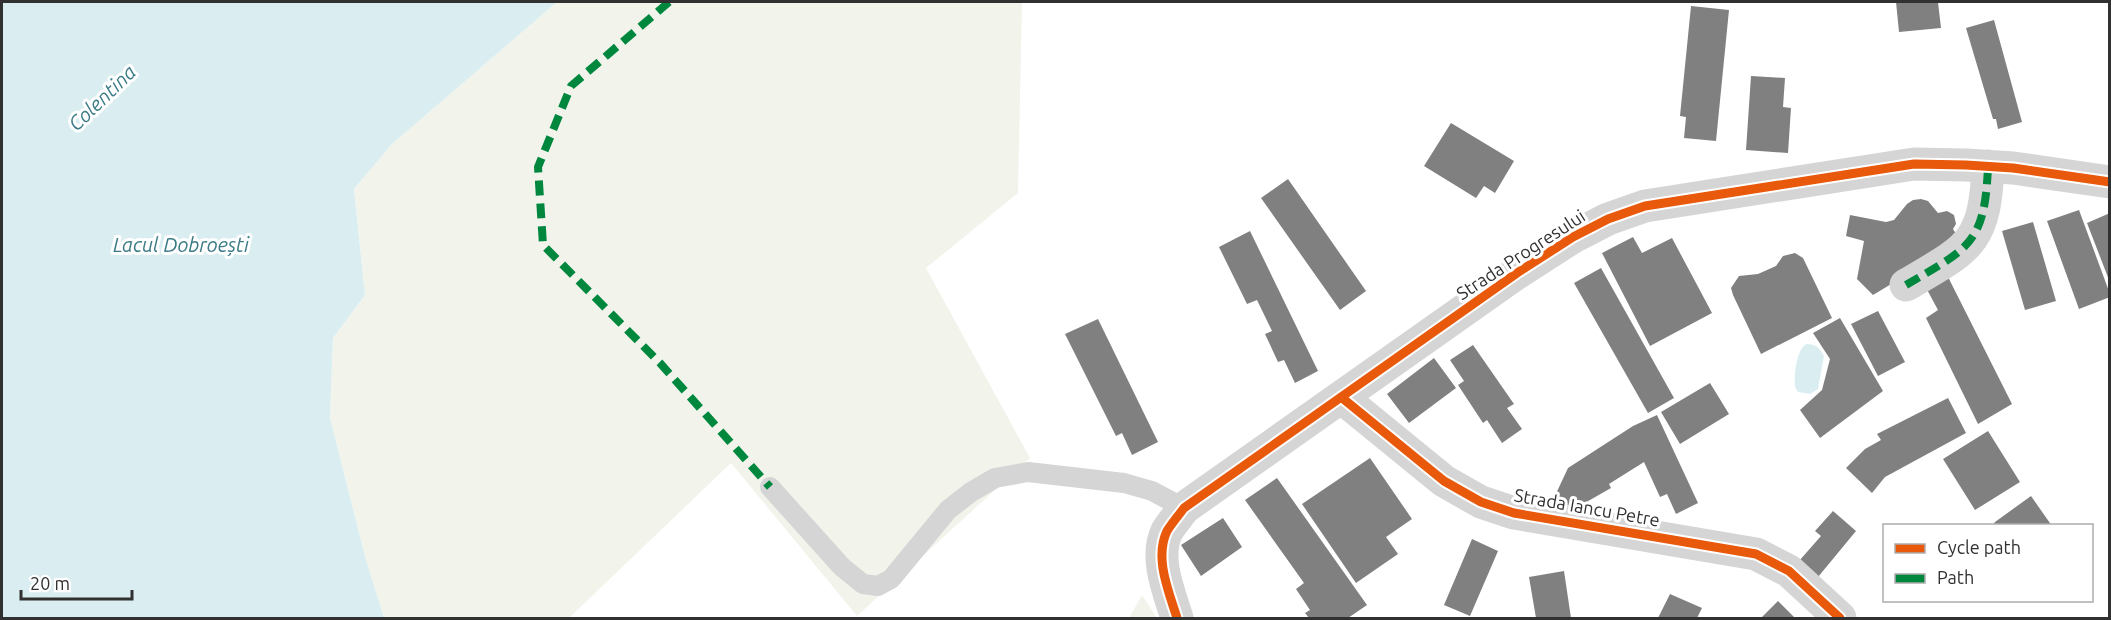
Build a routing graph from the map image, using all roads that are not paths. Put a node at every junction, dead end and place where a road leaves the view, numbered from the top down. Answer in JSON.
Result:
{"nodes":[{"id":1,"x":1988,"y":166,"type":"junction"},
{"id":2,"x":2109,"y":182,"type":"edge"},
{"id":3,"x":1906,"y":285,"type":"dead end"},
{"id":4,"x":1341,"y":397,"type":"junction"},
{"id":5,"x":770,"y":487,"type":"dead end"},
{"id":6,"x":1184,"y":508,"type":"junction"},
{"id":7,"x":1177,"y":618,"type":"edge"},
{"id":8,"x":1840,"y":618,"type":"edge"}],
"edges":[{"from":1,"to":2,"type":"street","name":"Strada Progresului"},
{"from":1,"to":3,"type":"street"},
{"from":1,"to":4,"type":"street","name":"Strada Progresului"},
{"from":4,"to":6,"type":"street","name":"Strada Progresului"},
{"from":4,"to":8,"type":"street","name":"Strada Iancu Petre"},
{"from":5,"to":6,"type":"lane"},
{"from":6,"to":7,"type":"street","name":"Strada Progresului"}]}
